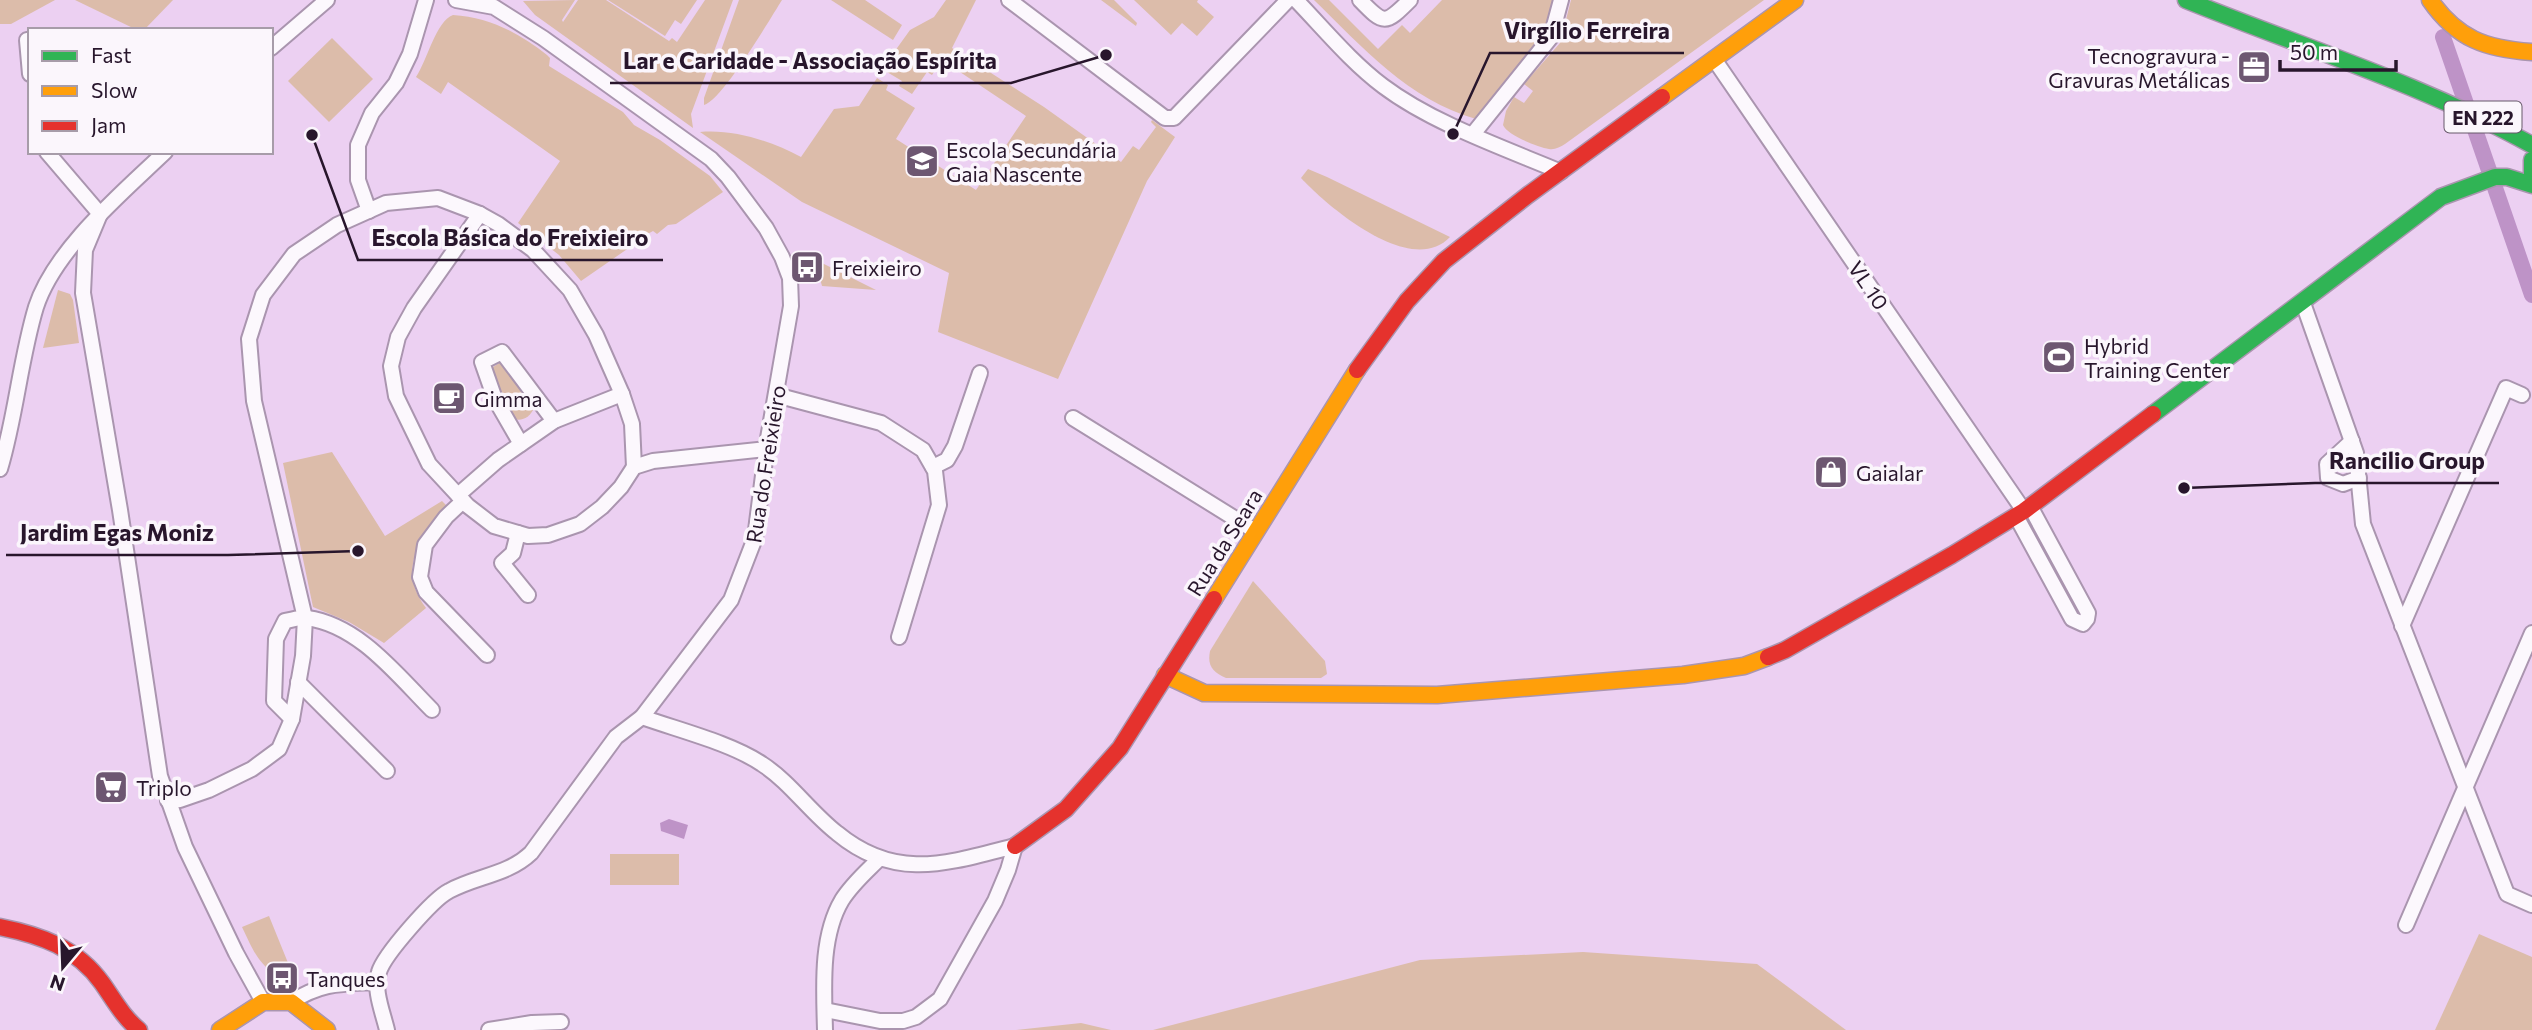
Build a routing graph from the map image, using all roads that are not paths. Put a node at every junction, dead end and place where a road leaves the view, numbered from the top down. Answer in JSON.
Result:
{"nodes":[{"id":1,"x":327,"y":0,"type":"edge"},
{"id":2,"x":426,"y":0,"type":"edge"},
{"id":3,"x":456,"y":0,"type":"edge"},
{"id":4,"x":1009,"y":0,"type":"edge"},
{"id":5,"x":1288,"y":0,"type":"edge"},
{"id":6,"x":1296,"y":0,"type":"edge"},
{"id":7,"x":1360,"y":0,"type":"edge"},
{"id":8,"x":1410,"y":0,"type":"edge"},
{"id":9,"x":1561,"y":0,"type":"edge"},
{"id":10,"x":1795,"y":0,"type":"edge"},
{"id":11,"x":2186,"y":0,"type":"edge"},
{"id":12,"x":2430,"y":0,"type":"edge"},
{"id":13,"x":497,"y":3,"type":"edge"},
{"id":14,"x":27,"y":40,"type":"dead end"},
{"id":15,"x":273,"y":46,"type":"edge"},
{"id":16,"x":28,"y":51,"type":"edge"},
{"id":17,"x":2532,"y":52,"type":"edge"},
{"id":18,"x":1714,"y":59,"type":"junction"},
{"id":19,"x":1473,"y":134,"type":"junction"},
{"id":20,"x":2532,"y":145,"type":"edge"},
{"id":21,"x":49,"y":154,"type":"edge"},
{"id":22,"x":163,"y":154,"type":"edge"},
{"id":23,"x":2532,"y":160,"type":"edge"},
{"id":24,"x":1561,"y":172,"type":"junction"},
{"id":25,"x":2532,"y":175,"type":"edge"},
{"id":26,"x":2532,"y":185,"type":"edge"},
{"id":27,"x":369,"y":211,"type":"junction"},
{"id":28,"x":100,"y":214,"type":"junction"},
{"id":29,"x":480,"y":214,"type":"junction"},
{"id":30,"x":2303,"y":303,"type":"junction"},
{"id":31,"x":981,"y":373,"type":"dead end"},
{"id":32,"x":622,"y":394,"type":"junction"},
{"id":33,"x":776,"y":395,"type":"junction"},
{"id":34,"x":2522,"y":395,"type":"dead end"},
{"id":35,"x":1073,"y":418,"type":"dead end"},
{"id":36,"x":554,"y":421,"type":"junction"},
{"id":37,"x":2352,"y":441,"type":"junction"},
{"id":38,"x":521,"y":444,"type":"junction"},
{"id":39,"x":766,"y":449,"type":"junction"},
{"id":40,"x":634,"y":467,"type":"junction"},
{"id":41,"x":933,"y":467,"type":"junction"},
{"id":42,"x":0,"y":469,"type":"edge"},
{"id":43,"x":2359,"y":478,"type":"junction"},
{"id":44,"x":460,"y":498,"type":"junction"},
{"id":45,"x":2023,"y":511,"type":"junction"},
{"id":46,"x":1255,"y":531,"type":"junction"},
{"id":47,"x":518,"y":533,"type":"junction"},
{"id":48,"x":528,"y":595,"type":"dead end"},
{"id":49,"x":305,"y":618,"type":"junction"},
{"id":50,"x":2402,"y":626,"type":"junction"},
{"id":51,"x":2532,"y":633,"type":"edge"},
{"id":52,"x":899,"y":637,"type":"dead end"},
{"id":53,"x":487,"y":655,"type":"dead end"},
{"id":54,"x":1165,"y":675,"type":"junction"},
{"id":55,"x":298,"y":682,"type":"junction"},
{"id":56,"x":432,"y":710,"type":"dead end"},
{"id":57,"x":642,"y":717,"type":"junction"},
{"id":58,"x":292,"y":719,"type":"junction"},
{"id":59,"x":387,"y":771,"type":"dead end"},
{"id":60,"x":2465,"y":787,"type":"junction"},
{"id":61,"x":168,"y":802,"type":"junction"},
{"id":62,"x":1015,"y":846,"type":"junction"},
{"id":63,"x":879,"y":859,"type":"junction"},
{"id":64,"x":2532,"y":905,"type":"edge"},
{"id":65,"x":2406,"y":925,"type":"dead end"},
{"id":66,"x":0,"y":927,"type":"edge"},
{"id":67,"x":378,"y":982,"type":"junction"},
{"id":68,"x":263,"y":1002,"type":"junction"},
{"id":69,"x":291,"y":1002,"type":"junction"},
{"id":70,"x":825,"y":1010,"type":"junction"},
{"id":71,"x":561,"y":1022,"type":"dead end"},
{"id":72,"x":134,"y":1028,"type":"edge"},
{"id":73,"x":220,"y":1030,"type":"edge"},
{"id":74,"x":327,"y":1030,"type":"edge"},
{"id":75,"x":387,"y":1030,"type":"edge"},
{"id":76,"x":489,"y":1030,"type":"edge"},
{"id":77,"x":825,"y":1030,"type":"edge"}],
"edges":[{"from":1,"to":15,"type":"street"},
{"from":2,"to":27,"type":"street"},
{"from":3,"to":13,"type":"street"},
{"from":4,"to":5,"type":"street"},
{"from":6,"to":19,"type":"street"},
{"from":7,"to":8,"type":"street"},
{"from":9,"to":19,"type":"street"},
{"from":10,"to":18,"type":"street","name":"Rua da Seara"},
{"from":11,"to":20,"type":"street","number":"EN 222"},
{"from":12,"to":17,"type":"street"},
{"from":13,"to":33,"type":"street","name":"Rua do Freixieiro"},
{"from":14,"to":16,"type":"street"},
{"from":18,"to":24,"type":"street","name":"Rua da Seara"},
{"from":18,"to":45,"type":"street","name":"VL 10"},
{"from":19,"to":24,"type":"street"},
{"from":21,"to":28,"type":"street"},
{"from":22,"to":28,"type":"street"},
{"from":23,"to":25,"type":"street","number":"EN 222"},
{"from":24,"to":46,"type":"street","name":"Rua da Seara"},
{"from":26,"to":30,"type":"street"},
{"from":27,"to":29,"type":"street"},
{"from":27,"to":49,"type":"street"},
{"from":28,"to":42,"type":"street"},
{"from":28,"to":61,"type":"street"},
{"from":29,"to":32,"type":"street"},
{"from":29,"to":44,"type":"street"},
{"from":30,"to":37,"type":"street"},
{"from":30,"to":45,"type":"street"},
{"from":31,"to":41,"type":"street"},
{"from":32,"to":36,"type":"street"},
{"from":32,"to":40,"type":"street"},
{"from":33,"to":39,"type":"street","name":"Rua do Freixieiro"},
{"from":33,"to":41,"type":"street"},
{"from":34,"to":50,"type":"street"},
{"from":35,"to":46,"type":"street"},
{"from":36,"to":38,"type":"street"},
{"from":36,"to":38,"type":"street"},
{"from":37,"to":43,"type":"street"},
{"from":37,"to":43,"type":"street"},
{"from":38,"to":44,"type":"street"},
{"from":39,"to":40,"type":"street"},
{"from":39,"to":57,"type":"street","name":"Rua do Freixieiro"},
{"from":40,"to":47,"type":"street"},
{"from":41,"to":52,"type":"street"},
{"from":43,"to":50,"type":"street"},
{"from":44,"to":47,"type":"street"},
{"from":44,"to":53,"type":"street"},
{"from":45,"to":45,"type":"street"},
{"from":45,"to":54,"type":"street"},
{"from":46,"to":54,"type":"street","name":"Rua da Seara"},
{"from":47,"to":48,"type":"street"},
{"from":49,"to":55,"type":"street"},
{"from":49,"to":56,"type":"street"},
{"from":49,"to":58,"type":"street"},
{"from":50,"to":60,"type":"street"},
{"from":51,"to":60,"type":"street"},
{"from":54,"to":62,"type":"street","name":"Rua da Seara"},
{"from":55,"to":58,"type":"street"},
{"from":55,"to":59,"type":"street"},
{"from":57,"to":63,"type":"street","name":"Rua da Seara"},
{"from":57,"to":67,"type":"street","name":"Rua do Freixieiro"},
{"from":58,"to":61,"type":"street"},
{"from":60,"to":64,"type":"street"},
{"from":60,"to":65,"type":"street"},
{"from":61,"to":68,"type":"street"},
{"from":62,"to":63,"type":"street","name":"Rua da Seara"},
{"from":62,"to":70,"type":"street"},
{"from":63,"to":70,"type":"street"},
{"from":66,"to":72,"type":"street"},
{"from":67,"to":69,"type":"street"},
{"from":67,"to":75,"type":"street"},
{"from":68,"to":69,"type":"street"},
{"from":68,"to":73,"type":"street"},
{"from":69,"to":74,"type":"street"},
{"from":70,"to":77,"type":"street"},
{"from":71,"to":76,"type":"street"}]}
